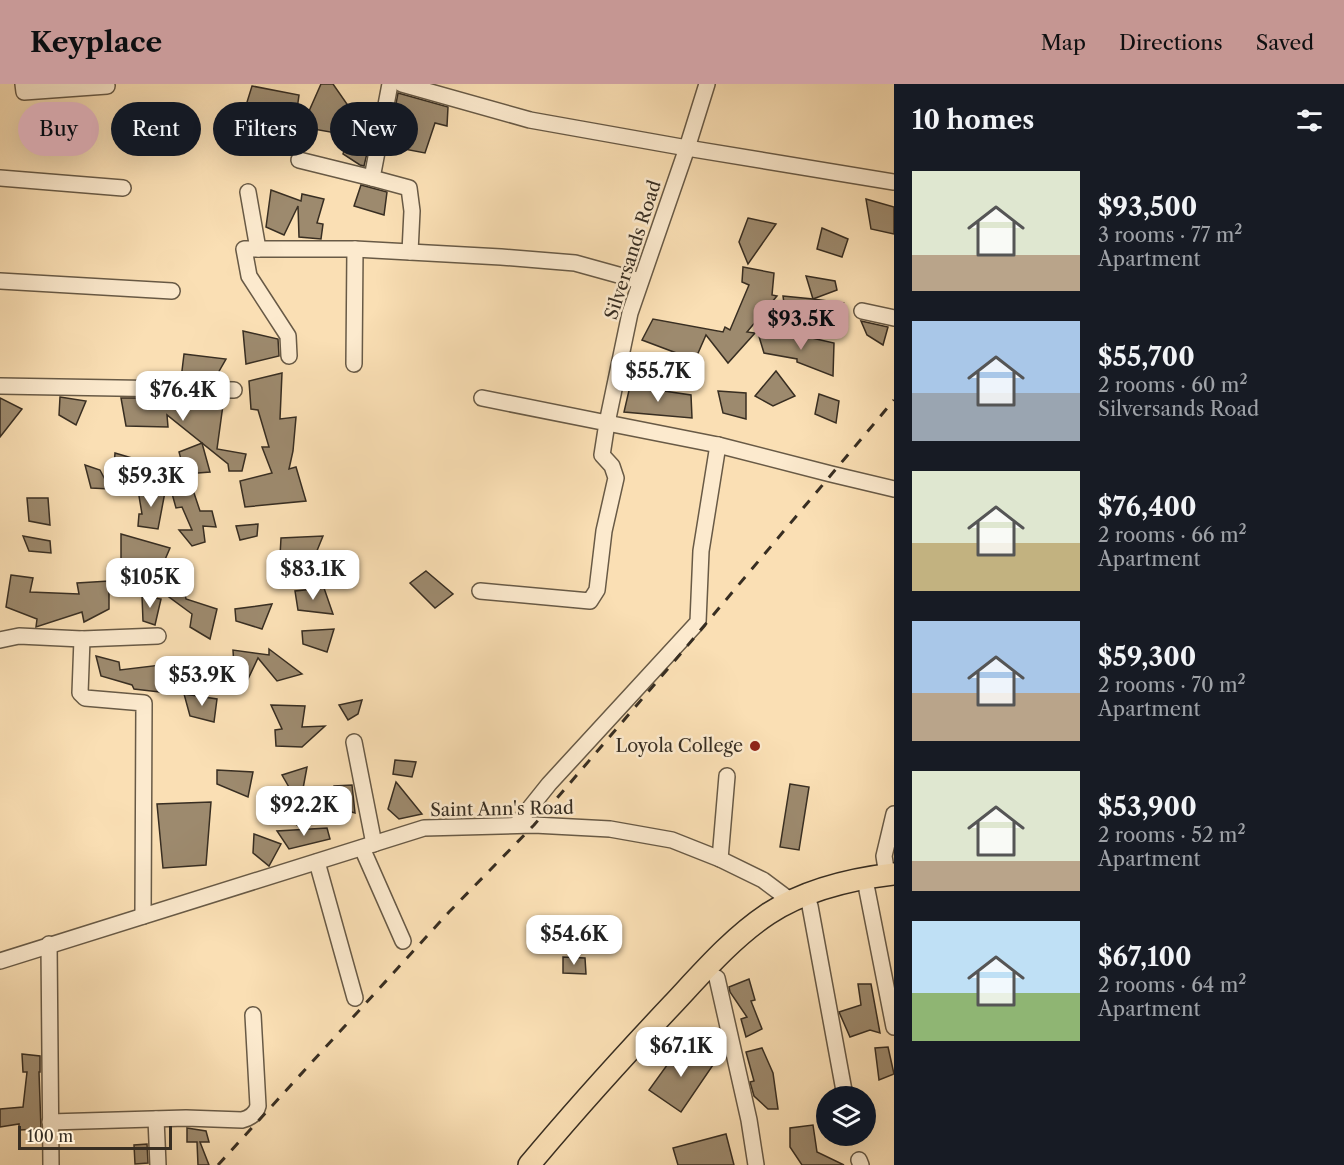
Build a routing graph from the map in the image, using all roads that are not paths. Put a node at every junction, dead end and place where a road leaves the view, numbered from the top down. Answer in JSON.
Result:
{"nodes":[{"id":1,"x":22,"y":84,"type":"edge"},
{"id":2,"x":390,"y":84,"type":"edge"},
{"id":3,"x":402,"y":84,"type":"edge"},
{"id":4,"x":707,"y":84,"type":"edge"},
{"id":5,"x":107,"y":86,"type":"dead end"},
{"id":6,"x":687,"y":148,"type":"junction"},
{"id":7,"x":299,"y":160,"type":"dead end"},
{"id":8,"x":0,"y":178,"type":"edge"},
{"id":9,"x":372,"y":178,"type":"junction"},
{"id":10,"x":894,"y":182,"type":"edge"},
{"id":11,"x":123,"y":188,"type":"dead end"},
{"id":12,"x":248,"y":192,"type":"dead end"},
{"id":13,"x":258,"y":249,"type":"junction"},
{"id":14,"x":355,"y":249,"type":"junction"},
{"id":15,"x":410,"y":252,"type":"junction"},
{"id":16,"x":0,"y":281,"type":"edge"},
{"id":17,"x":640,"y":281,"type":"junction"},
{"id":18,"x":171,"y":291,"type":"dead end"},
{"id":19,"x":862,"y":311,"type":"dead end"},
{"id":20,"x":894,"y":318,"type":"edge"},
{"id":21,"x":289,"y":356,"type":"dead end"},
{"id":22,"x":354,"y":364,"type":"dead end"},
{"id":23,"x":0,"y":386,"type":"edge"},
{"id":24,"x":234,"y":390,"type":"dead end"},
{"id":25,"x":482,"y":398,"type":"dead end"},
{"id":26,"x":607,"y":423,"type":"junction"},
{"id":27,"x":718,"y":445,"type":"junction"},
{"id":28,"x":894,"y":489,"type":"edge"},
{"id":29,"x":480,"y":591,"type":"dead end"},
{"id":30,"x":158,"y":636,"type":"dead end"},
{"id":31,"x":82,"y":639,"type":"junction"},
{"id":32,"x":0,"y":640,"type":"edge"},
{"id":33,"x":354,"y":742,"type":"dead end"},
{"id":34,"x":727,"y":776,"type":"dead end"},
{"id":35,"x":894,"y":814,"type":"edge"},
{"id":36,"x":517,"y":824,"type":"junction"},
{"id":37,"x":368,"y":846,"type":"junction"},
{"id":38,"x":720,"y":859,"type":"junction"},
{"id":39,"x":317,"y":862,"type":"junction"},
{"id":40,"x":892,"y":878,"type":"edge"},
{"id":41,"x":867,"y":891,"type":"junction"},
{"id":42,"x":800,"y":906,"type":"junction"},
{"id":43,"x":144,"y":916,"type":"junction"},
{"id":44,"x":404,"y":940,"type":"dead end"},
{"id":45,"x":49,"y":944,"type":"junction"},
{"id":46,"x":0,"y":961,"type":"edge"},
{"id":47,"x":717,"y":978,"type":"junction"},
{"id":48,"x":355,"y":998,"type":"dead end"},
{"id":49,"x":253,"y":1015,"type":"dead end"},
{"id":50,"x":894,"y":1027,"type":"edge"},
{"id":51,"x":843,"y":1086,"type":"edge"},
{"id":52,"x":156,"y":1119,"type":"junction"},
{"id":53,"x":50,"y":1122,"type":"junction"},
{"id":54,"x":51,"y":1165,"type":"edge"},
{"id":55,"x":158,"y":1165,"type":"edge"},
{"id":56,"x":529,"y":1165,"type":"edge"},
{"id":57,"x":546,"y":1165,"type":"edge"},
{"id":58,"x":756,"y":1165,"type":"edge"}],
"edges":[{"from":1,"to":5,"type":"street"},
{"from":2,"to":9,"type":"street"},
{"from":3,"to":6,"type":"street"},
{"from":4,"to":6,"type":"street","name":"Silversands Road"},
{"from":6,"to":10,"type":"street"},
{"from":6,"to":17,"type":"street","name":"Silversands Road"},
{"from":7,"to":9,"type":"street"},
{"from":8,"to":11,"type":"street"},
{"from":9,"to":15,"type":"street"},
{"from":12,"to":13,"type":"street"},
{"from":13,"to":14,"type":"street"},
{"from":13,"to":21,"type":"street"},
{"from":14,"to":15,"type":"street"},
{"from":14,"to":22,"type":"street"},
{"from":15,"to":17,"type":"street"},
{"from":16,"to":18,"type":"street"},
{"from":17,"to":26,"type":"street","name":"Silversands Road"},
{"from":19,"to":20,"type":"street"},
{"from":23,"to":24,"type":"street"},
{"from":25,"to":26,"type":"street"},
{"from":26,"to":27,"type":"street"},
{"from":26,"to":29,"type":"street","name":"Silversands Road"},
{"from":27,"to":28,"type":"street"},
{"from":27,"to":36,"type":"street"},
{"from":30,"to":31,"type":"street"},
{"from":31,"to":32,"type":"street"},
{"from":31,"to":43,"type":"street"},
{"from":33,"to":37,"type":"street"},
{"from":34,"to":38,"type":"street"},
{"from":35,"to":40,"type":"street"},
{"from":36,"to":37,"type":"street","name":"Saint Ann's Road"},
{"from":36,"to":38,"type":"street","name":"Saint Ann's Road"},
{"from":37,"to":39,"type":"street","name":"Saint Ann's Road"},
{"from":37,"to":44,"type":"street"},
{"from":38,"to":42,"type":"street","name":"Saint Ann's Road"},
{"from":39,"to":43,"type":"street","name":"Saint Ann's Road"},
{"from":39,"to":48,"type":"street"},
{"from":40,"to":41,"type":"highway"},
{"from":40,"to":42,"type":"highway"},
{"from":41,"to":42,"type":"highway"},
{"from":41,"to":50,"type":"street"},
{"from":42,"to":47,"type":"highway"},
{"from":42,"to":51,"type":"street"},
{"from":42,"to":56,"type":"highway"},
{"from":43,"to":45,"type":"street","name":"Saint Ann's Road"},
{"from":45,"to":46,"type":"street","name":"Saint Ann's Road"},
{"from":45,"to":53,"type":"street"},
{"from":47,"to":57,"type":"highway"},
{"from":47,"to":58,"type":"street"},
{"from":49,"to":52,"type":"street"},
{"from":52,"to":53,"type":"street"},
{"from":52,"to":55,"type":"street"},
{"from":53,"to":54,"type":"street"}]}
